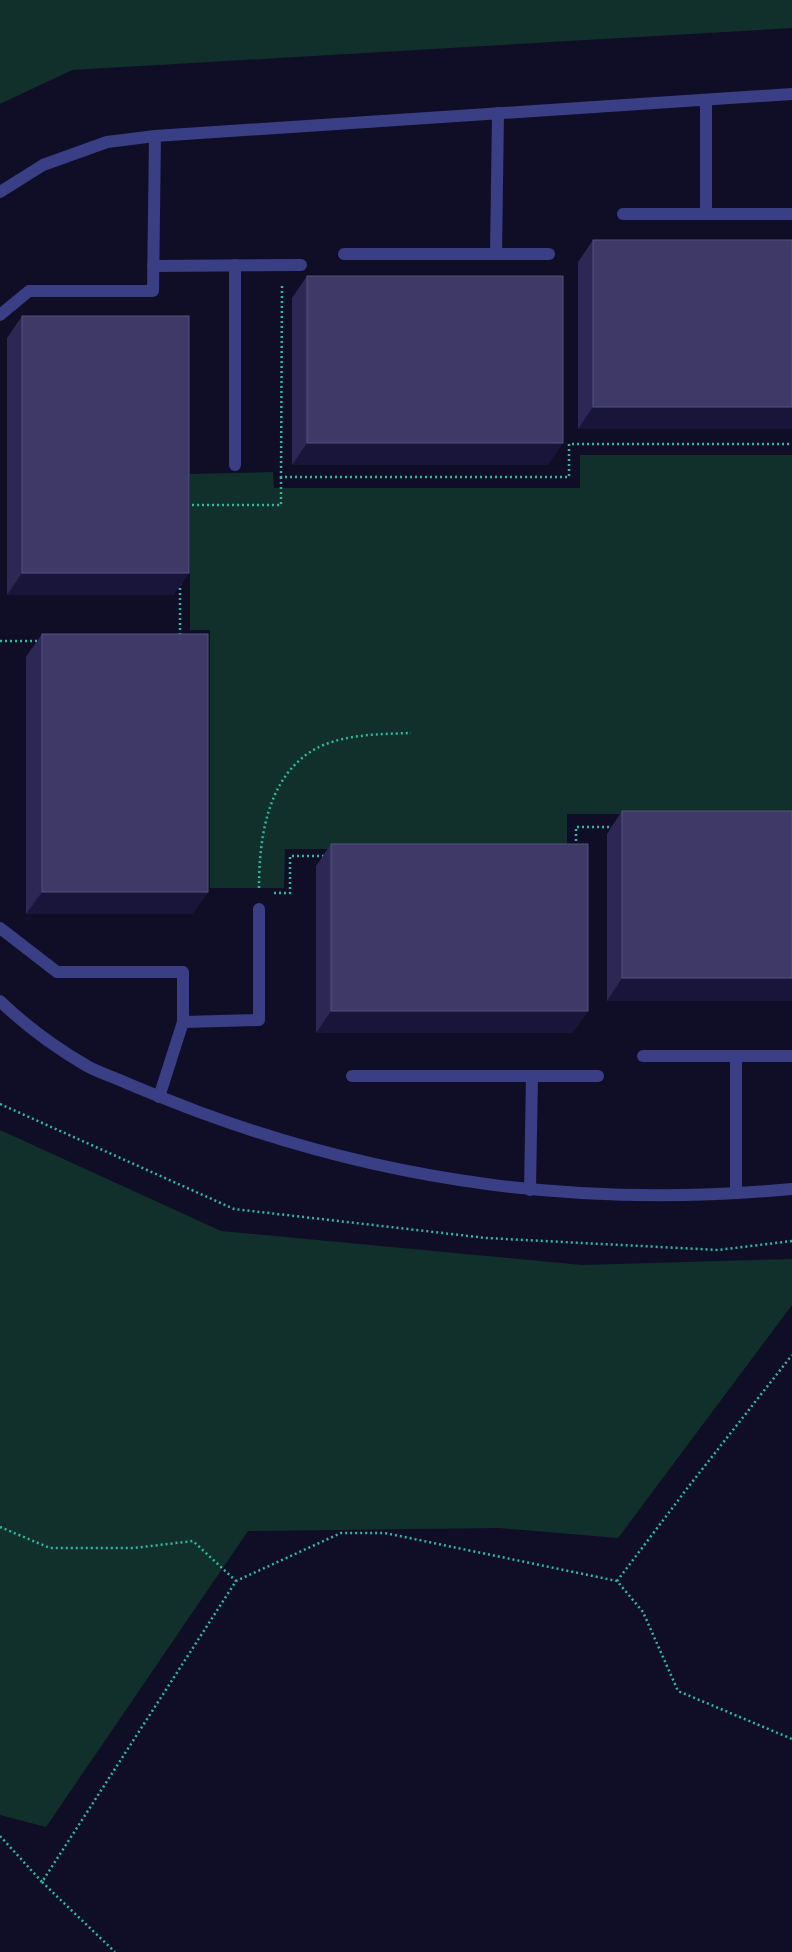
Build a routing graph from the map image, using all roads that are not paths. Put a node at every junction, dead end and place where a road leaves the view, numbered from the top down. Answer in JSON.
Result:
{"nodes":[{"id":1,"x":792,"y":94,"type":"edge"},
{"id":2,"x":706,"y":100,"type":"junction"},
{"id":3,"x":498,"y":113,"type":"junction"},
{"id":4,"x":155,"y":136,"type":"junction"},
{"id":5,"x":0,"y":192,"type":"edge"},
{"id":6,"x":623,"y":214,"type":"dead end"},
{"id":7,"x":706,"y":214,"type":"junction"},
{"id":8,"x":792,"y":214,"type":"edge"},
{"id":9,"x":344,"y":254,"type":"dead end"},
{"id":10,"x":496,"y":254,"type":"junction"},
{"id":11,"x":549,"y":254,"type":"dead end"},
{"id":12,"x":235,"y":265,"type":"junction"},
{"id":13,"x":301,"y":265,"type":"dead end"},
{"id":14,"x":153,"y":266,"type":"junction"},
{"id":15,"x":0,"y":314,"type":"edge"},
{"id":16,"x":235,"y":465,"type":"dead end"},
{"id":17,"x":259,"y":909,"type":"road end"},
{"id":18,"x":0,"y":928,"type":"edge"},
{"id":19,"x":0,"y":1001,"type":"edge"},
{"id":20,"x":183,"y":1022,"type":"junction"},
{"id":21,"x":643,"y":1056,"type":"dead end"},
{"id":22,"x":736,"y":1056,"type":"junction"},
{"id":23,"x":792,"y":1056,"type":"edge"},
{"id":24,"x":352,"y":1076,"type":"dead end"},
{"id":25,"x":532,"y":1076,"type":"junction"},
{"id":26,"x":598,"y":1076,"type":"dead end"},
{"id":27,"x":160,"y":1097,"type":"junction"},
{"id":28,"x":792,"y":1189,"type":"edge"},
{"id":29,"x":530,"y":1190,"type":"junction"},
{"id":30,"x":736,"y":1193,"type":"junction"}],
"edges":[{"from":1,"to":2,"type":"street"},
{"from":2,"to":3,"type":"street"},
{"from":2,"to":7,"type":"street"},
{"from":3,"to":4,"type":"street"},
{"from":3,"to":10,"type":"street"},
{"from":4,"to":5,"type":"street"},
{"from":4,"to":14,"type":"street"},
{"from":6,"to":7,"type":"street"},
{"from":7,"to":8,"type":"street"},
{"from":9,"to":10,"type":"street"},
{"from":10,"to":11,"type":"street"},
{"from":12,"to":13,"type":"street"},
{"from":12,"to":14,"type":"street"},
{"from":12,"to":16,"type":"street"},
{"from":14,"to":15,"type":"street"},
{"from":17,"to":20,"type":"street"},
{"from":18,"to":20,"type":"street"},
{"from":19,"to":27,"type":"street"},
{"from":20,"to":27,"type":"street"},
{"from":21,"to":22,"type":"street"},
{"from":22,"to":23,"type":"street"},
{"from":22,"to":30,"type":"street"},
{"from":24,"to":25,"type":"street"},
{"from":25,"to":26,"type":"street"},
{"from":25,"to":29,"type":"street"},
{"from":27,"to":29,"type":"street"},
{"from":28,"to":30,"type":"street"},
{"from":29,"to":30,"type":"street"}]}
